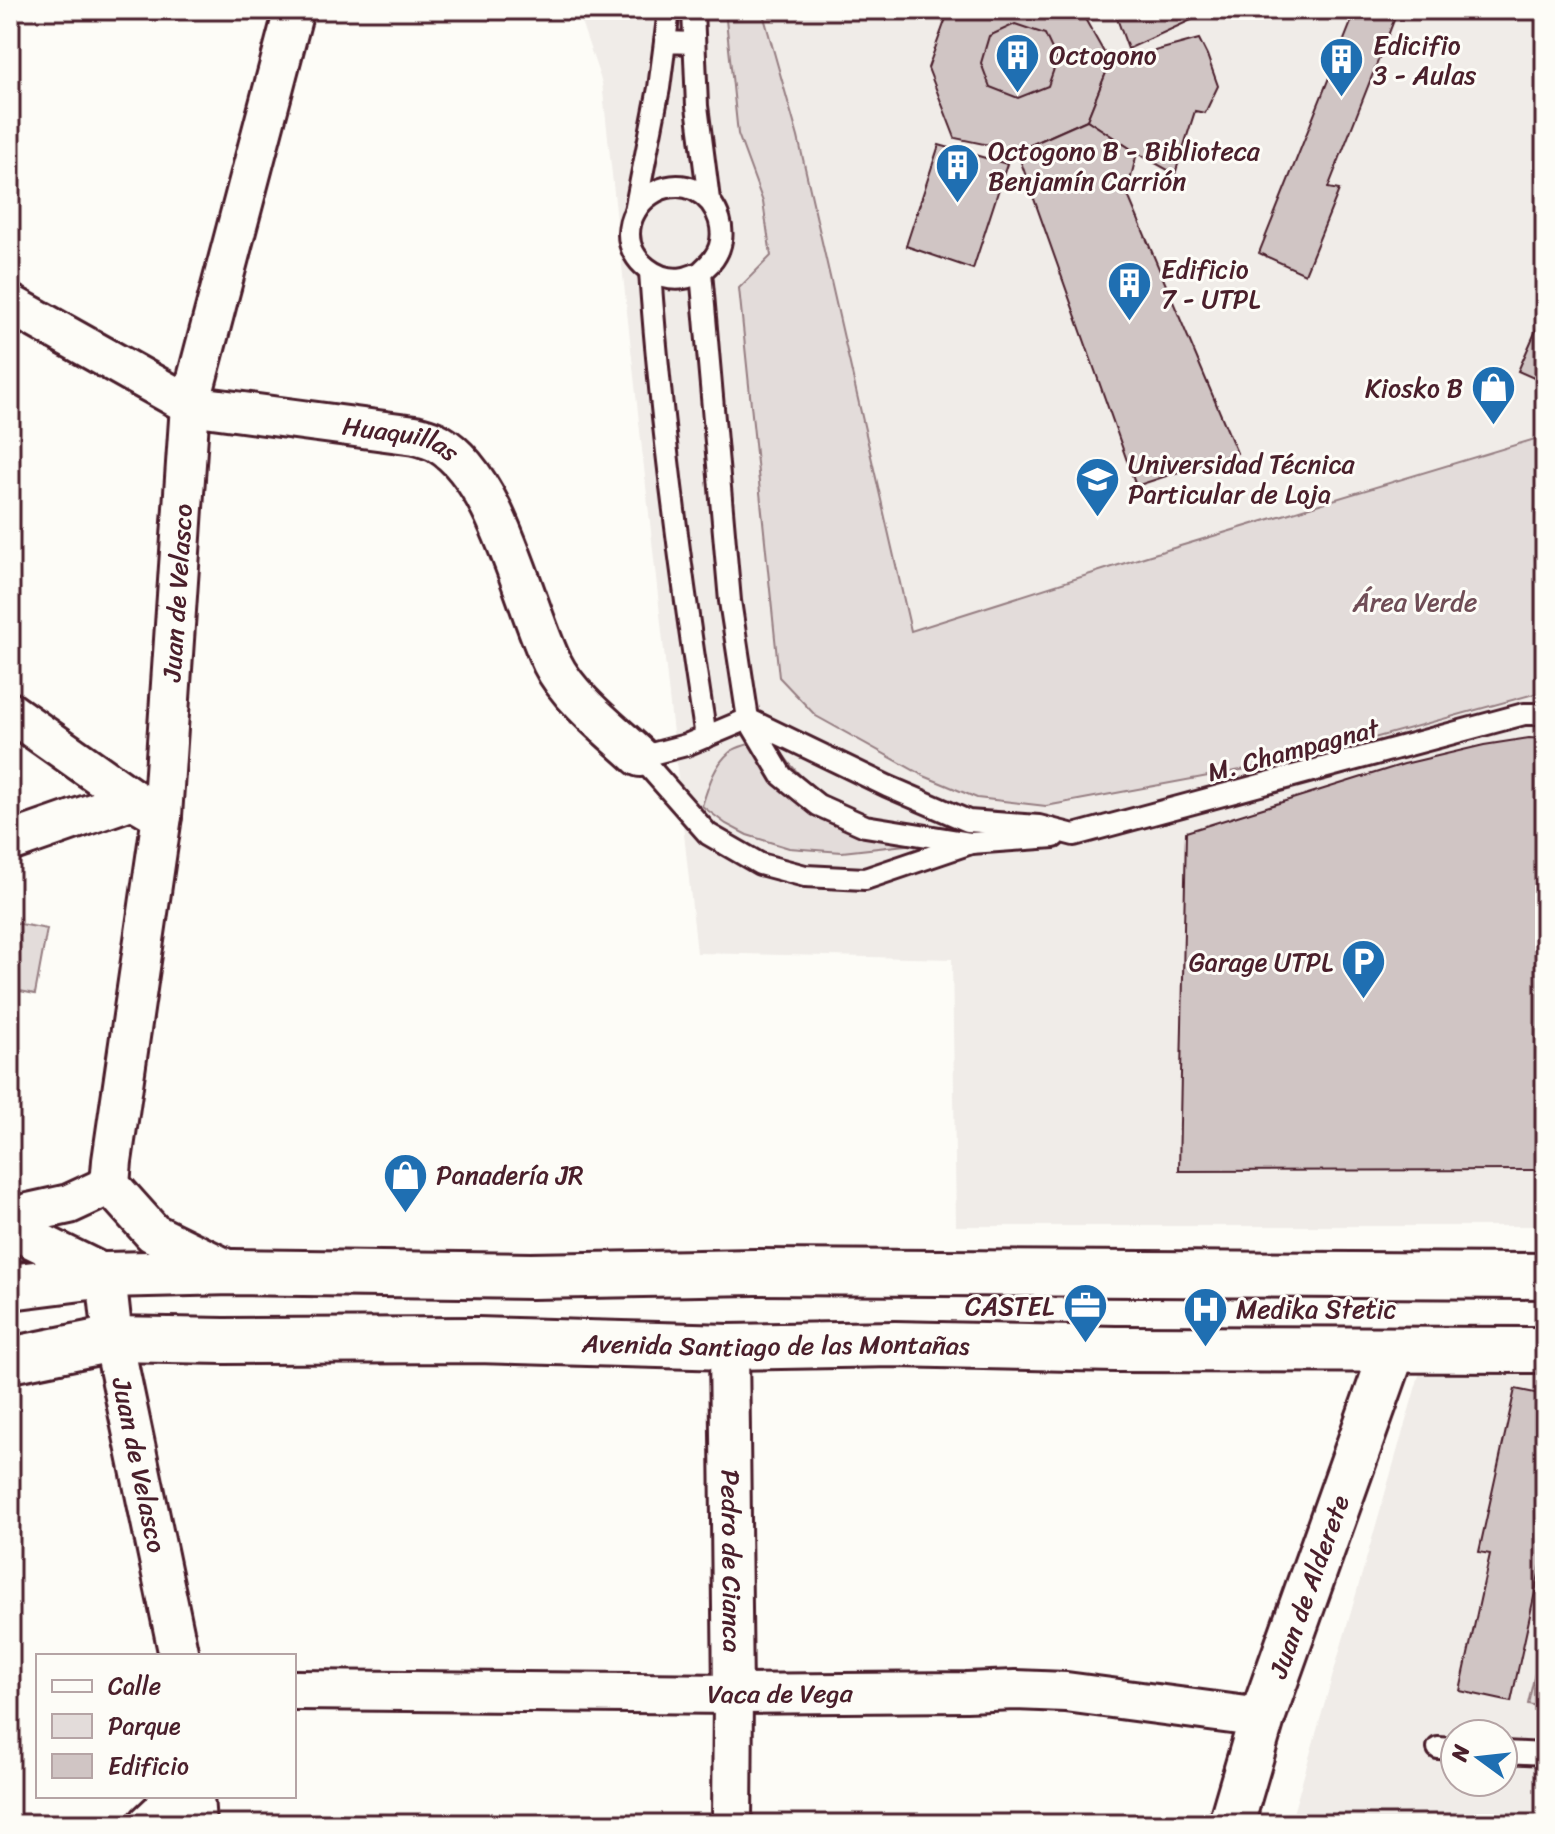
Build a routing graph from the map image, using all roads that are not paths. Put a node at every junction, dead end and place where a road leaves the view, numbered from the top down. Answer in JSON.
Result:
{"nodes":[{"id":1,"x":294,"y":10,"type":"edge"},
{"id":2,"x":669,"y":10,"type":"edge"},
{"id":3,"x":693,"y":10,"type":"edge"},
{"id":4,"x":665,"y":42,"type":"junction"},
{"id":5,"x":693,"y":43,"type":"junction"},
{"id":6,"x":709,"y":200,"type":"junction"},
{"id":7,"x":634,"y":213,"type":"junction"},
{"id":8,"x":650,"y":272,"type":"junction"},
{"id":9,"x":701,"y":272,"type":"junction"},
{"id":10,"x":10,"y":304,"type":"edge"},
{"id":11,"x":190,"y":405,"type":"junction"},
{"id":12,"x":10,"y":712,"type":"edge"},
{"id":13,"x":1535,"y":714,"type":"edge"},
{"id":14,"x":748,"y":719,"type":"junction"},
{"id":15,"x":706,"y":737,"type":"junction"},
{"id":16,"x":640,"y":757,"type":"junction"},
{"id":17,"x":148,"y":808,"type":"junction"},
{"id":18,"x":1074,"y":835,"type":"junction"},
{"id":19,"x":10,"y":842,"type":"edge"},
{"id":20,"x":971,"y":843,"type":"junction"},
{"id":21,"x":110,"y":1185,"type":"junction"},
{"id":22,"x":10,"y":1217,"type":"edge"},
{"id":23,"x":10,"y":1228,"type":"edge"},
{"id":24,"x":233,"y":1272,"type":"junction"},
{"id":25,"x":106,"y":1275,"type":"junction"},
{"id":26,"x":1545,"y":1276,"type":"edge"},
{"id":27,"x":10,"y":1287,"type":"edge"},
{"id":28,"x":113,"y":1339,"type":"junction"},
{"id":29,"x":729,"y":1347,"type":"junction"},
{"id":30,"x":1393,"y":1350,"type":"junction"},
{"id":31,"x":1545,"y":1350,"type":"edge"},
{"id":32,"x":10,"y":1360,"type":"edge"},
{"id":33,"x":179,"y":1654,"type":"edge"},
{"id":34,"x":296,"y":1690,"type":"edge"},
{"id":35,"x":733,"y":1694,"type":"junction"},
{"id":36,"x":1262,"y":1718,"type":"junction"},
{"id":37,"x":1519,"y":1753,"type":"edge"},
{"id":38,"x":1545,"y":1754,"type":"edge"},
{"id":39,"x":167,"y":1798,"type":"edge"},
{"id":40,"x":194,"y":1798,"type":"edge"},
{"id":41,"x":148,"y":1824,"type":"edge"},
{"id":42,"x":196,"y":1824,"type":"edge"},
{"id":43,"x":732,"y":1824,"type":"edge"},
{"id":44,"x":1231,"y":1824,"type":"edge"}],
"edges":[{"from":1,"to":11,"type":"street","name":"Juan de Velasco"},
{"from":2,"to":4,"type":"lane"},
{"from":3,"to":5,"type":"lane"},
{"from":4,"to":5,"type":"lane"},
{"from":4,"to":7,"type":"lane"},
{"from":5,"to":6,"type":"lane"},
{"from":6,"to":7,"type":"lane"},
{"from":6,"to":9,"type":"lane"},
{"from":7,"to":8,"type":"lane"},
{"from":8,"to":9,"type":"lane"},
{"from":8,"to":15,"type":"lane"},
{"from":9,"to":14,"type":"lane"},
{"from":10,"to":11,"type":"street","name":"Huaquillas"},
{"from":11,"to":16,"type":"street","name":"Huaquillas"},
{"from":11,"to":17,"type":"street","name":"Juan de Velasco"},
{"from":12,"to":17,"type":"street"},
{"from":13,"to":18,"type":"lane","name":"M. Champagnat"},
{"from":14,"to":15,"type":"lane"},
{"from":14,"to":18,"type":"lane","name":"M. Champagnat"},
{"from":14,"to":20,"type":"lane"},
{"from":15,"to":16,"type":"lane"},
{"from":16,"to":20,"type":"lane","name":"M. Champagnat"},
{"from":17,"to":19,"type":"street"},
{"from":17,"to":21,"type":"street","name":"Juan de Velasco"},
{"from":18,"to":20,"type":"lane","name":"M. Champagnat"},
{"from":21,"to":22,"type":"street"},
{"from":21,"to":24,"type":"street"},
{"from":23,"to":25,"type":"street"},
{"from":24,"to":25,"type":"main road"},
{"from":24,"to":26,"type":"main road"},
{"from":25,"to":27,"type":"main road"},
{"from":25,"to":28,"type":"street","name":"Juan de Velasco"},
{"from":28,"to":29,"type":"main road","name":"Avenida Santiago de las Montañas"},
{"from":28,"to":32,"type":"main road","name":"Avenida Santiago de las Montañas"},
{"from":28,"to":33,"type":"street","name":"Juan de Velasco"},
{"from":29,"to":30,"type":"main road","name":"Avenida Santiago de las Montañas"},
{"from":29,"to":35,"type":"street","name":"Pedro de Cianca"},
{"from":30,"to":31,"type":"main road","name":"Avenida Santiago de las Montañas"},
{"from":30,"to":36,"type":"main road","name":"Juan de Alderete"},
{"from":34,"to":35,"type":"street","name":"Vaca de Vega"},
{"from":35,"to":36,"type":"street","name":"Vaca de Vega"},
{"from":35,"to":43,"type":"street","name":"Pedro de Cianca"},
{"from":36,"to":44,"type":"main road","name":"Juan de Alderete"},
{"from":37,"to":38,"type":"lane"},
{"from":39,"to":41,"type":"street"},
{"from":40,"to":42,"type":"street"}]}
